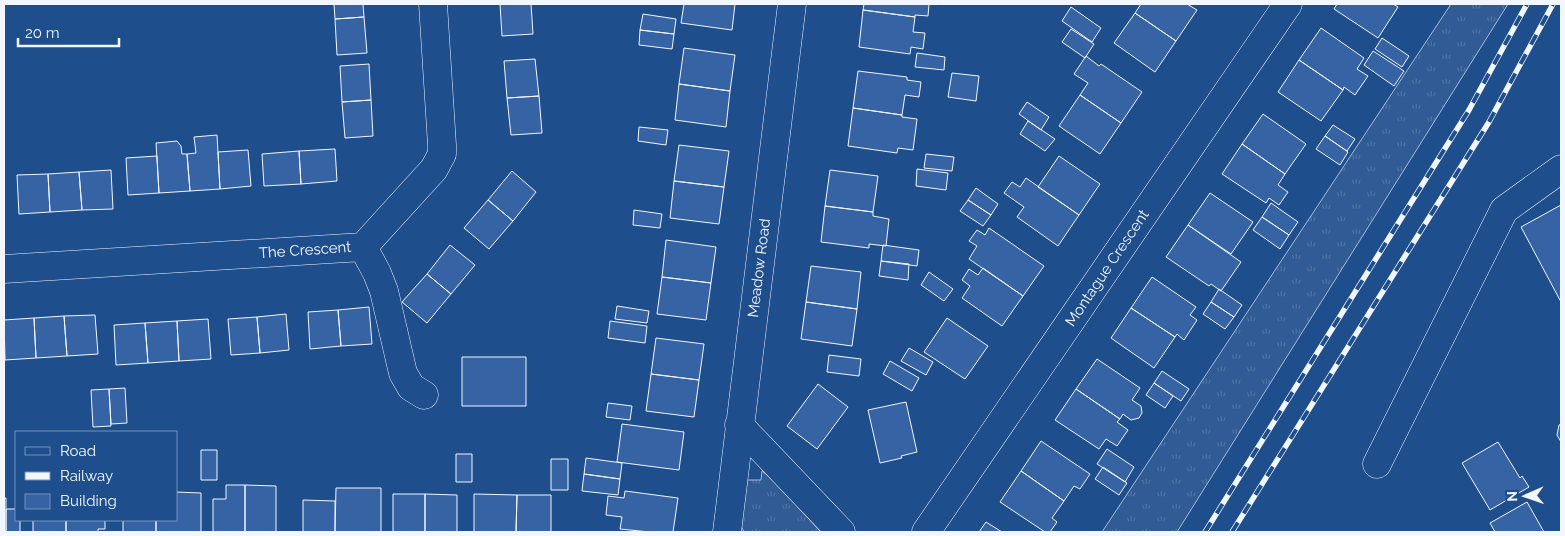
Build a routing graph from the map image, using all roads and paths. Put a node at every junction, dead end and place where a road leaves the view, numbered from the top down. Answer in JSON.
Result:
{"nodes":[{"id":1,"x":433,"y":4,"type":"edge"},
{"id":2,"x":792,"y":4,"type":"edge"},
{"id":3,"x":1288,"y":4,"type":"edge"},
{"id":4,"x":1561,"y":169,"type":"edge"},
{"id":5,"x":363,"y":247,"type":"junction"},
{"id":6,"x":4,"y":269,"type":"edge"},
{"id":7,"x":424,"y":395,"type":"dead end"},
{"id":8,"x":739,"y":425,"type":"junction"},
{"id":9,"x":1377,"y":464,"type":"dead end"},
{"id":10,"x":726,"y":532,"type":"edge"},
{"id":11,"x":841,"y":532,"type":"edge"},
{"id":12,"x":926,"y":532,"type":"edge"}],
"edges":[{"from":1,"to":5,"type":"street","name":"The Crescent"},
{"from":2,"to":8,"type":"street","name":"Meadow Road"},
{"from":3,"to":12,"type":"street","name":"Montague Crescent"},
{"from":4,"to":9,"type":"street"},
{"from":5,"to":6,"type":"street","name":"The Crescent"},
{"from":5,"to":7,"type":"street"},
{"from":8,"to":10,"type":"street","name":"Meadow Road"},
{"from":8,"to":11,"type":"street"}]}
